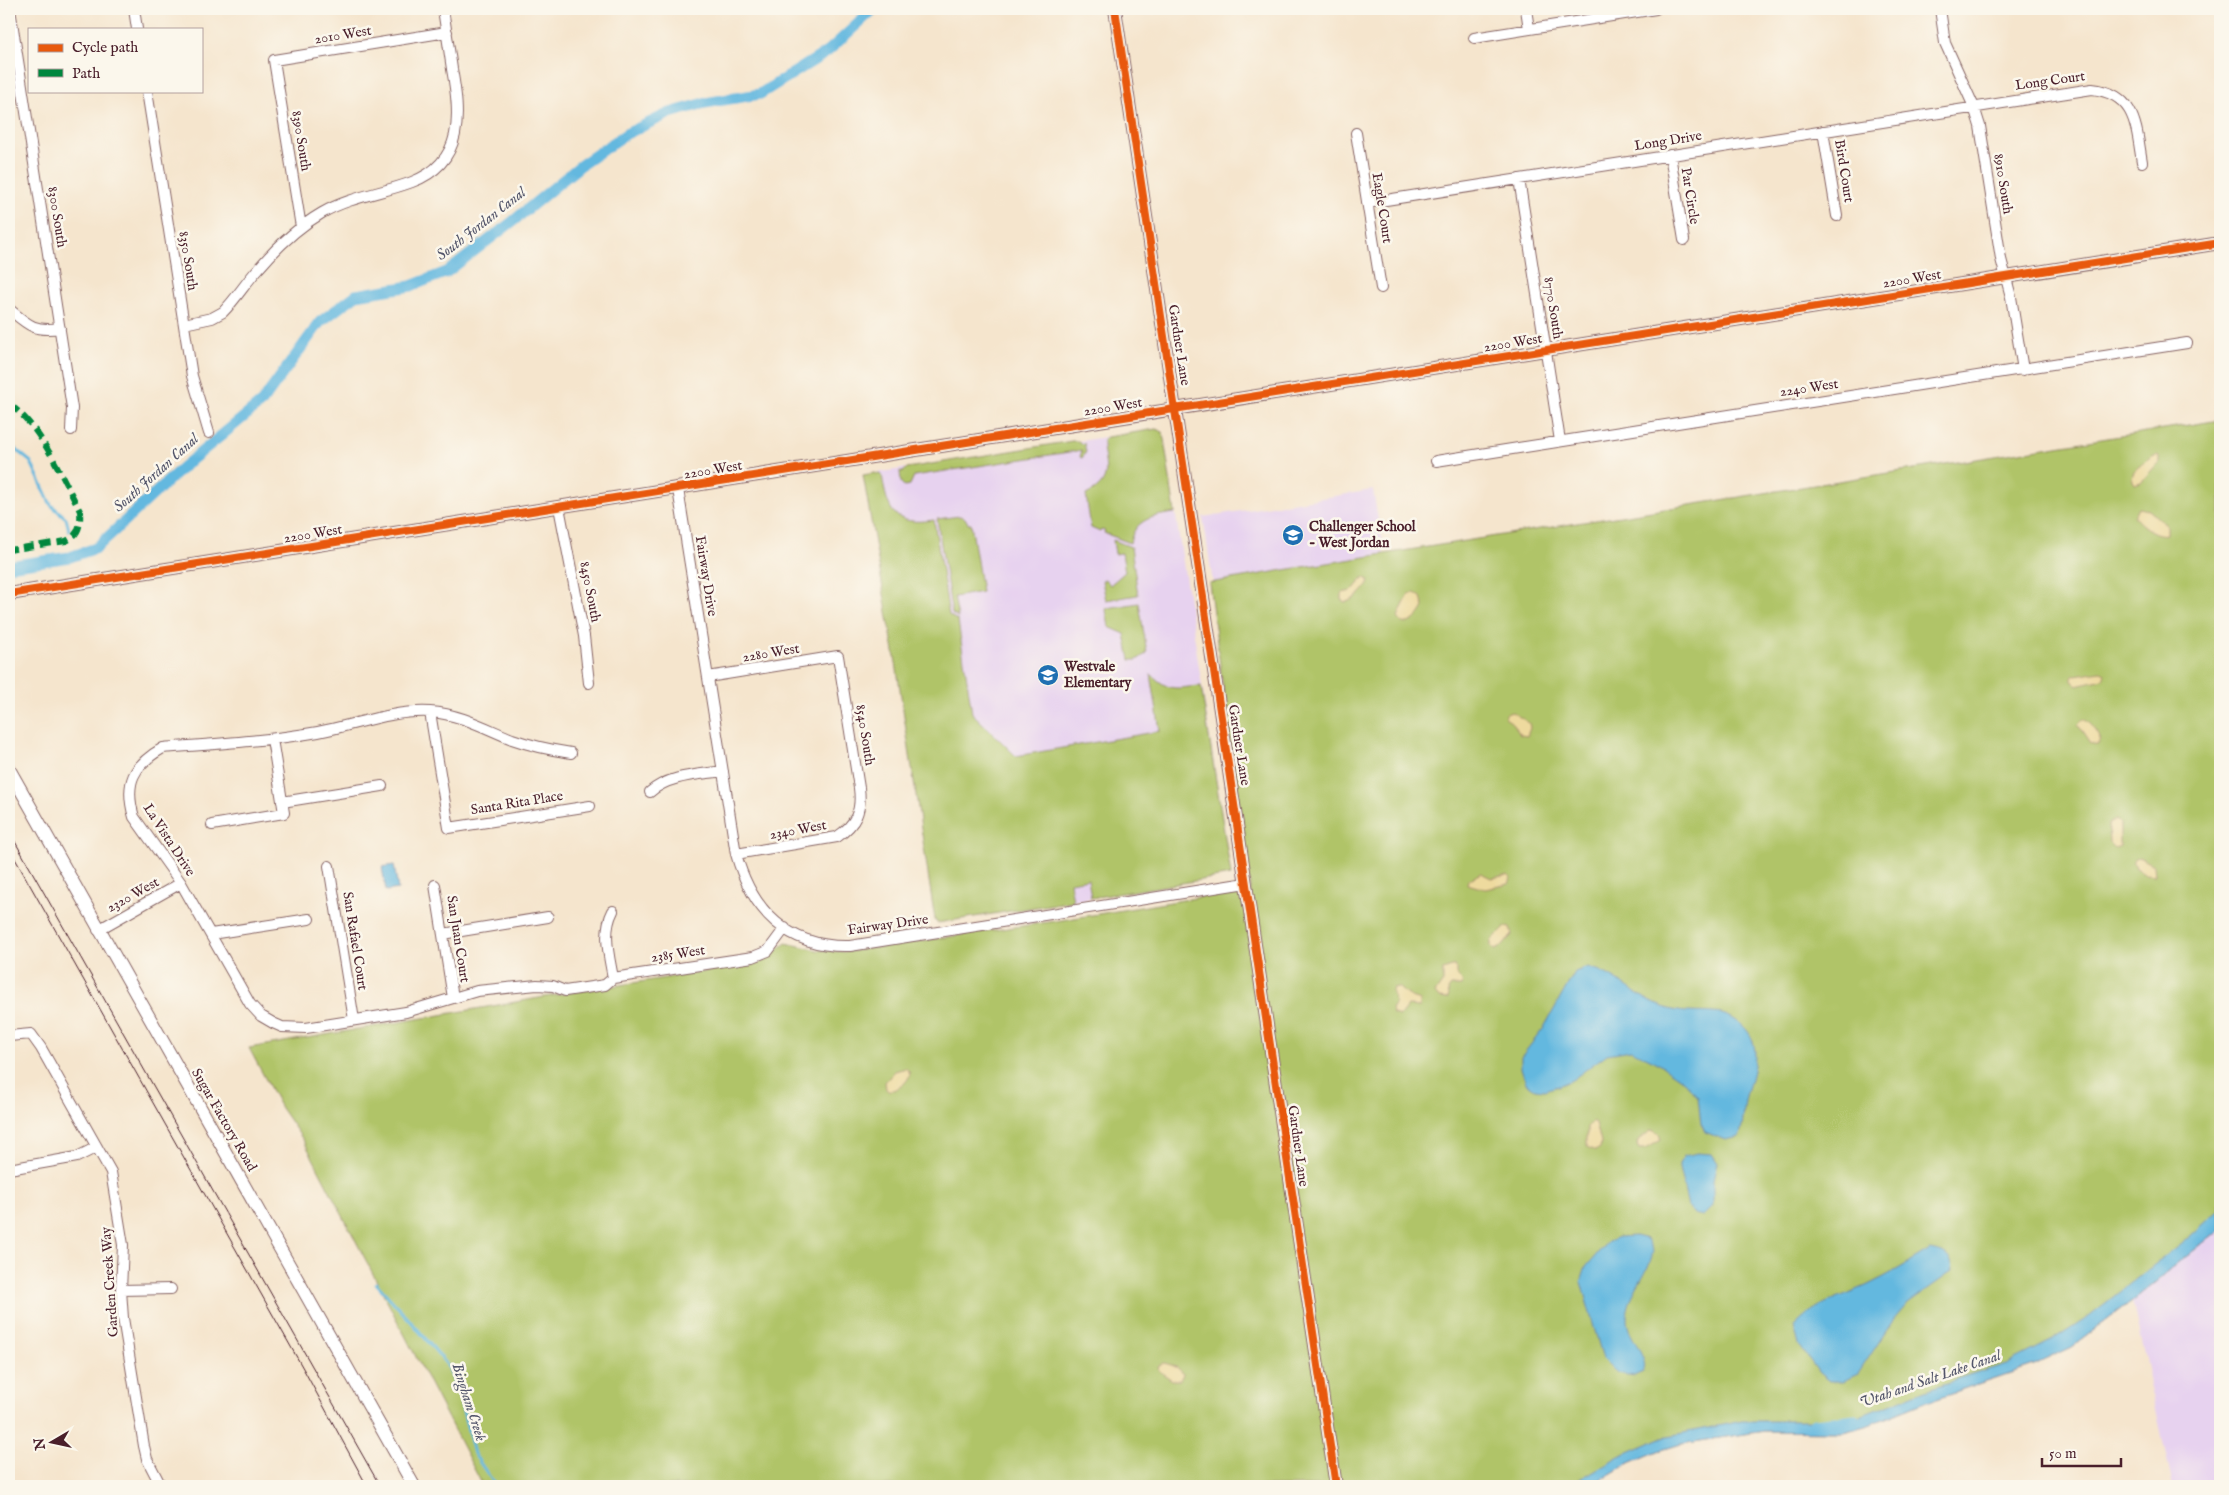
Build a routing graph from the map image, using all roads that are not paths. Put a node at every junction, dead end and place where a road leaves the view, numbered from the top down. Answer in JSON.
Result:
{"nodes":[{"id":1,"x":10,"y":9,"type":"edge"},
{"id":2,"x":134,"y":9,"type":"edge"},
{"id":3,"x":443,"y":9,"type":"edge"},
{"id":4,"x":1115,"y":9,"type":"edge"},
{"id":5,"x":1526,"y":9,"type":"edge"},
{"id":6,"x":1656,"y":9,"type":"edge"},
{"id":7,"x":1940,"y":9,"type":"edge"},
{"id":8,"x":137,"y":28,"type":"edge"},
{"id":9,"x":1529,"y":29,"type":"junction"},
{"id":10,"x":447,"y":32,"type":"junction"},
{"id":11,"x":1474,"y":38,"type":"dead end"},
{"id":12,"x":12,"y":47,"type":"edge"},
{"id":13,"x":274,"y":60,"type":"joint"},
{"id":14,"x":147,"y":92,"type":"edge"},
{"id":15,"x":1974,"y":107,"type":"junction"},
{"id":16,"x":1823,"y":131,"type":"junction"},
{"id":17,"x":1356,"y":132,"type":"dead end"},
{"id":18,"x":1670,"y":155,"type":"junction"},
{"id":19,"x":2142,"y":162,"type":"dead end"},
{"id":20,"x":1519,"y":179,"type":"junction"},
{"id":21,"x":1367,"y":203,"type":"junction"},
{"id":22,"x":1837,"y":216,"type":"dead end"},
{"id":23,"x":301,"y":227,"type":"junction"},
{"id":24,"x":1684,"y":240,"type":"dead end"},
{"id":25,"x":2220,"y":243,"type":"edge"},
{"id":26,"x":2007,"y":277,"type":"junction"},
{"id":27,"x":1381,"y":288,"type":"dead end"},
{"id":28,"x":9,"y":309,"type":"edge"},
{"id":29,"x":184,"y":324,"type":"junction"},
{"id":30,"x":60,"y":328,"type":"junction"},
{"id":31,"x":2187,"y":343,"type":"dead end"},
{"id":32,"x":1546,"y":350,"type":"junction"},
{"id":33,"x":2023,"y":370,"type":"junction"},
{"id":34,"x":1176,"y":410,"type":"junction"},
{"id":35,"x":70,"y":430,"type":"dead end"},
{"id":36,"x":209,"y":433,"type":"dead end"},
{"id":37,"x":1560,"y":441,"type":"junction"},
{"id":38,"x":1436,"y":461,"type":"dead end"},
{"id":39,"x":678,"y":489,"type":"junction"},
{"id":40,"x":559,"y":507,"type":"junction"},
{"id":41,"x":9,"y":594,"type":"edge"},
{"id":42,"x":838,"y":656,"type":"joint"},
{"id":43,"x":708,"y":677,"type":"junction"},
{"id":44,"x":590,"y":683,"type":"dead end"},
{"id":45,"x":430,"y":712,"type":"junction"},
{"id":46,"x":272,"y":739,"type":"junction"},
{"id":47,"x":571,"y":754,"type":"dead end"},
{"id":48,"x":9,"y":769,"type":"edge"},
{"id":49,"x":723,"y":771,"type":"junction"},
{"id":50,"x":382,"y":786,"type":"dead end"},
{"id":51,"x":650,"y":792,"type":"dead end"},
{"id":52,"x":282,"y":802,"type":"junction"},
{"id":53,"x":590,"y":806,"type":"dead end"},
{"id":54,"x":857,"y":819,"type":"joint"},
{"id":55,"x":212,"y":825,"type":"dead end"},
{"id":56,"x":736,"y":854,"type":"junction"},
{"id":57,"x":329,"y":866,"type":"dead end"},
{"id":58,"x":181,"y":883,"type":"junction"},
{"id":59,"x":1246,"y":883,"type":"junction"},
{"id":60,"x":435,"y":885,"type":"dead end"},
{"id":61,"x":613,"y":911,"type":"dead end"},
{"id":62,"x":548,"y":917,"type":"dead end"},
{"id":63,"x":309,"y":919,"type":"dead end"},
{"id":64,"x":785,"y":928,"type":"junction"},
{"id":65,"x":98,"y":930,"type":"junction"},
{"id":66,"x":211,"y":934,"type":"junction"},
{"id":67,"x":443,"y":934,"type":"junction"},
{"id":68,"x":613,"y":978,"type":"junction"},
{"id":69,"x":566,"y":991,"type":"joint"},
{"id":70,"x":453,"y":998,"type":"junction"},
{"id":71,"x":354,"y":1020,"type":"junction"},
{"id":72,"x":9,"y":1036,"type":"edge"},
{"id":73,"x":97,"y":1147,"type":"junction"},
{"id":74,"x":9,"y":1169,"type":"edge"},
{"id":75,"x":171,"y":1289,"type":"dead end"},
{"id":76,"x":121,"y":1290,"type":"junction"},
{"id":77,"x":161,"y":1486,"type":"edge"},
{"id":78,"x":414,"y":1486,"type":"edge"},
{"id":79,"x":1336,"y":1486,"type":"edge"}],
"edges":[{"from":1,"to":12,"type":"street","name":"8300 South"},
{"from":2,"to":8,"type":"street"},
{"from":3,"to":10,"type":"street"},
{"from":4,"to":34,"type":"street","name":"Gardner Lane"},
{"from":5,"to":9,"type":"street"},
{"from":6,"to":9,"type":"street"},
{"from":7,"to":15,"type":"street","name":"8910 South"},
{"from":9,"to":11,"type":"street"},
{"from":10,"to":13,"type":"street","name":"2010 West"},
{"from":10,"to":23,"type":"street"},
{"from":12,"to":30,"type":"street","name":"8300 South"},
{"from":13,"to":23,"type":"street","name":"8390 South"},
{"from":14,"to":29,"type":"street","name":"8350 South"},
{"from":15,"to":16,"type":"street","name":"Long Drive"},
{"from":15,"to":19,"type":"street","name":"Long Court"},
{"from":15,"to":26,"type":"street","name":"8910 South"},
{"from":16,"to":18,"type":"street","name":"Long Drive"},
{"from":16,"to":22,"type":"street","name":"Bird Court"},
{"from":17,"to":21,"type":"street","name":"Eagle Court"},
{"from":18,"to":20,"type":"street","name":"Long Drive"},
{"from":18,"to":24,"type":"street","name":"Par Circle"},
{"from":20,"to":21,"type":"street","name":"Long Drive"},
{"from":20,"to":32,"type":"street","name":"8770 South"},
{"from":21,"to":27,"type":"street","name":"Eagle Court"},
{"from":23,"to":29,"type":"street"},
{"from":25,"to":26,"type":"street","name":"2200 West"},
{"from":26,"to":32,"type":"street","name":"2200 West"},
{"from":26,"to":33,"type":"street","name":"8910 South"},
{"from":28,"to":30,"type":"street"},
{"from":29,"to":36,"type":"street","name":"8350 South"},
{"from":30,"to":35,"type":"street","name":"8300 South"},
{"from":31,"to":33,"type":"street","name":"2240 West"},
{"from":32,"to":34,"type":"street","name":"2200 West"},
{"from":32,"to":37,"type":"street","name":"8770 South"},
{"from":33,"to":37,"type":"street","name":"2240 West"},
{"from":34,"to":39,"type":"street","name":"2200 West"},
{"from":34,"to":59,"type":"street","name":"Gardner Lane"},
{"from":37,"to":38,"type":"street","name":"2240 West"},
{"from":39,"to":40,"type":"street","name":"2200 West"},
{"from":39,"to":43,"type":"street","name":"Fairway Drive"},
{"from":40,"to":41,"type":"street","name":"2200 West"},
{"from":40,"to":44,"type":"street","name":"8450 South"},
{"from":42,"to":43,"type":"street","name":"2280 West"},
{"from":42,"to":54,"type":"street","name":"8540 South"},
{"from":43,"to":49,"type":"street","name":"Fairway Drive"},
{"from":45,"to":46,"type":"street","name":"La Vista Drive"},
{"from":45,"to":47,"type":"street","name":"La Vista Drive"},
{"from":45,"to":53,"type":"street","name":"Santa Rita Place"},
{"from":46,"to":52,"type":"street"},
{"from":46,"to":58,"type":"street","name":"La Vista Drive"},
{"from":48,"to":65,"type":"street","name":"Sugar Factory Road"},
{"from":49,"to":51,"type":"street"},
{"from":49,"to":56,"type":"street","name":"Fairway Drive"},
{"from":50,"to":52,"type":"street"},
{"from":52,"to":55,"type":"street"},
{"from":54,"to":56,"type":"street","name":"2340 West"},
{"from":56,"to":64,"type":"street","name":"Fairway Drive"},
{"from":57,"to":71,"type":"street","name":"San Rafael Court"},
{"from":58,"to":65,"type":"street","name":"2320 West"},
{"from":58,"to":66,"type":"street","name":"La Vista Drive"},
{"from":59,"to":64,"type":"street","name":"Fairway Drive"},
{"from":59,"to":79,"type":"street","name":"Gardner Lane"},
{"from":60,"to":67,"type":"street","name":"San Juan Court"},
{"from":61,"to":68,"type":"street"},
{"from":62,"to":67,"type":"street"},
{"from":63,"to":66,"type":"street"},
{"from":64,"to":68,"type":"street","name":"2385 West"},
{"from":65,"to":78,"type":"street","name":"Sugar Factory Road"},
{"from":66,"to":71,"type":"street","name":"La Vista Drive"},
{"from":67,"to":70,"type":"street","name":"San Juan Court"},
{"from":68,"to":69,"type":"street","name":"2385 West"},
{"from":69,"to":70,"type":"street","name":"La Vista Drive"},
{"from":70,"to":71,"type":"street","name":"La Vista Drive"},
{"from":72,"to":73,"type":"street","name":"Garden Creek Way"},
{"from":73,"to":74,"type":"street"},
{"from":73,"to":76,"type":"street","name":"Garden Creek Way"},
{"from":75,"to":76,"type":"street"},
{"from":76,"to":77,"type":"street","name":"Garden Creek Way"}]}
